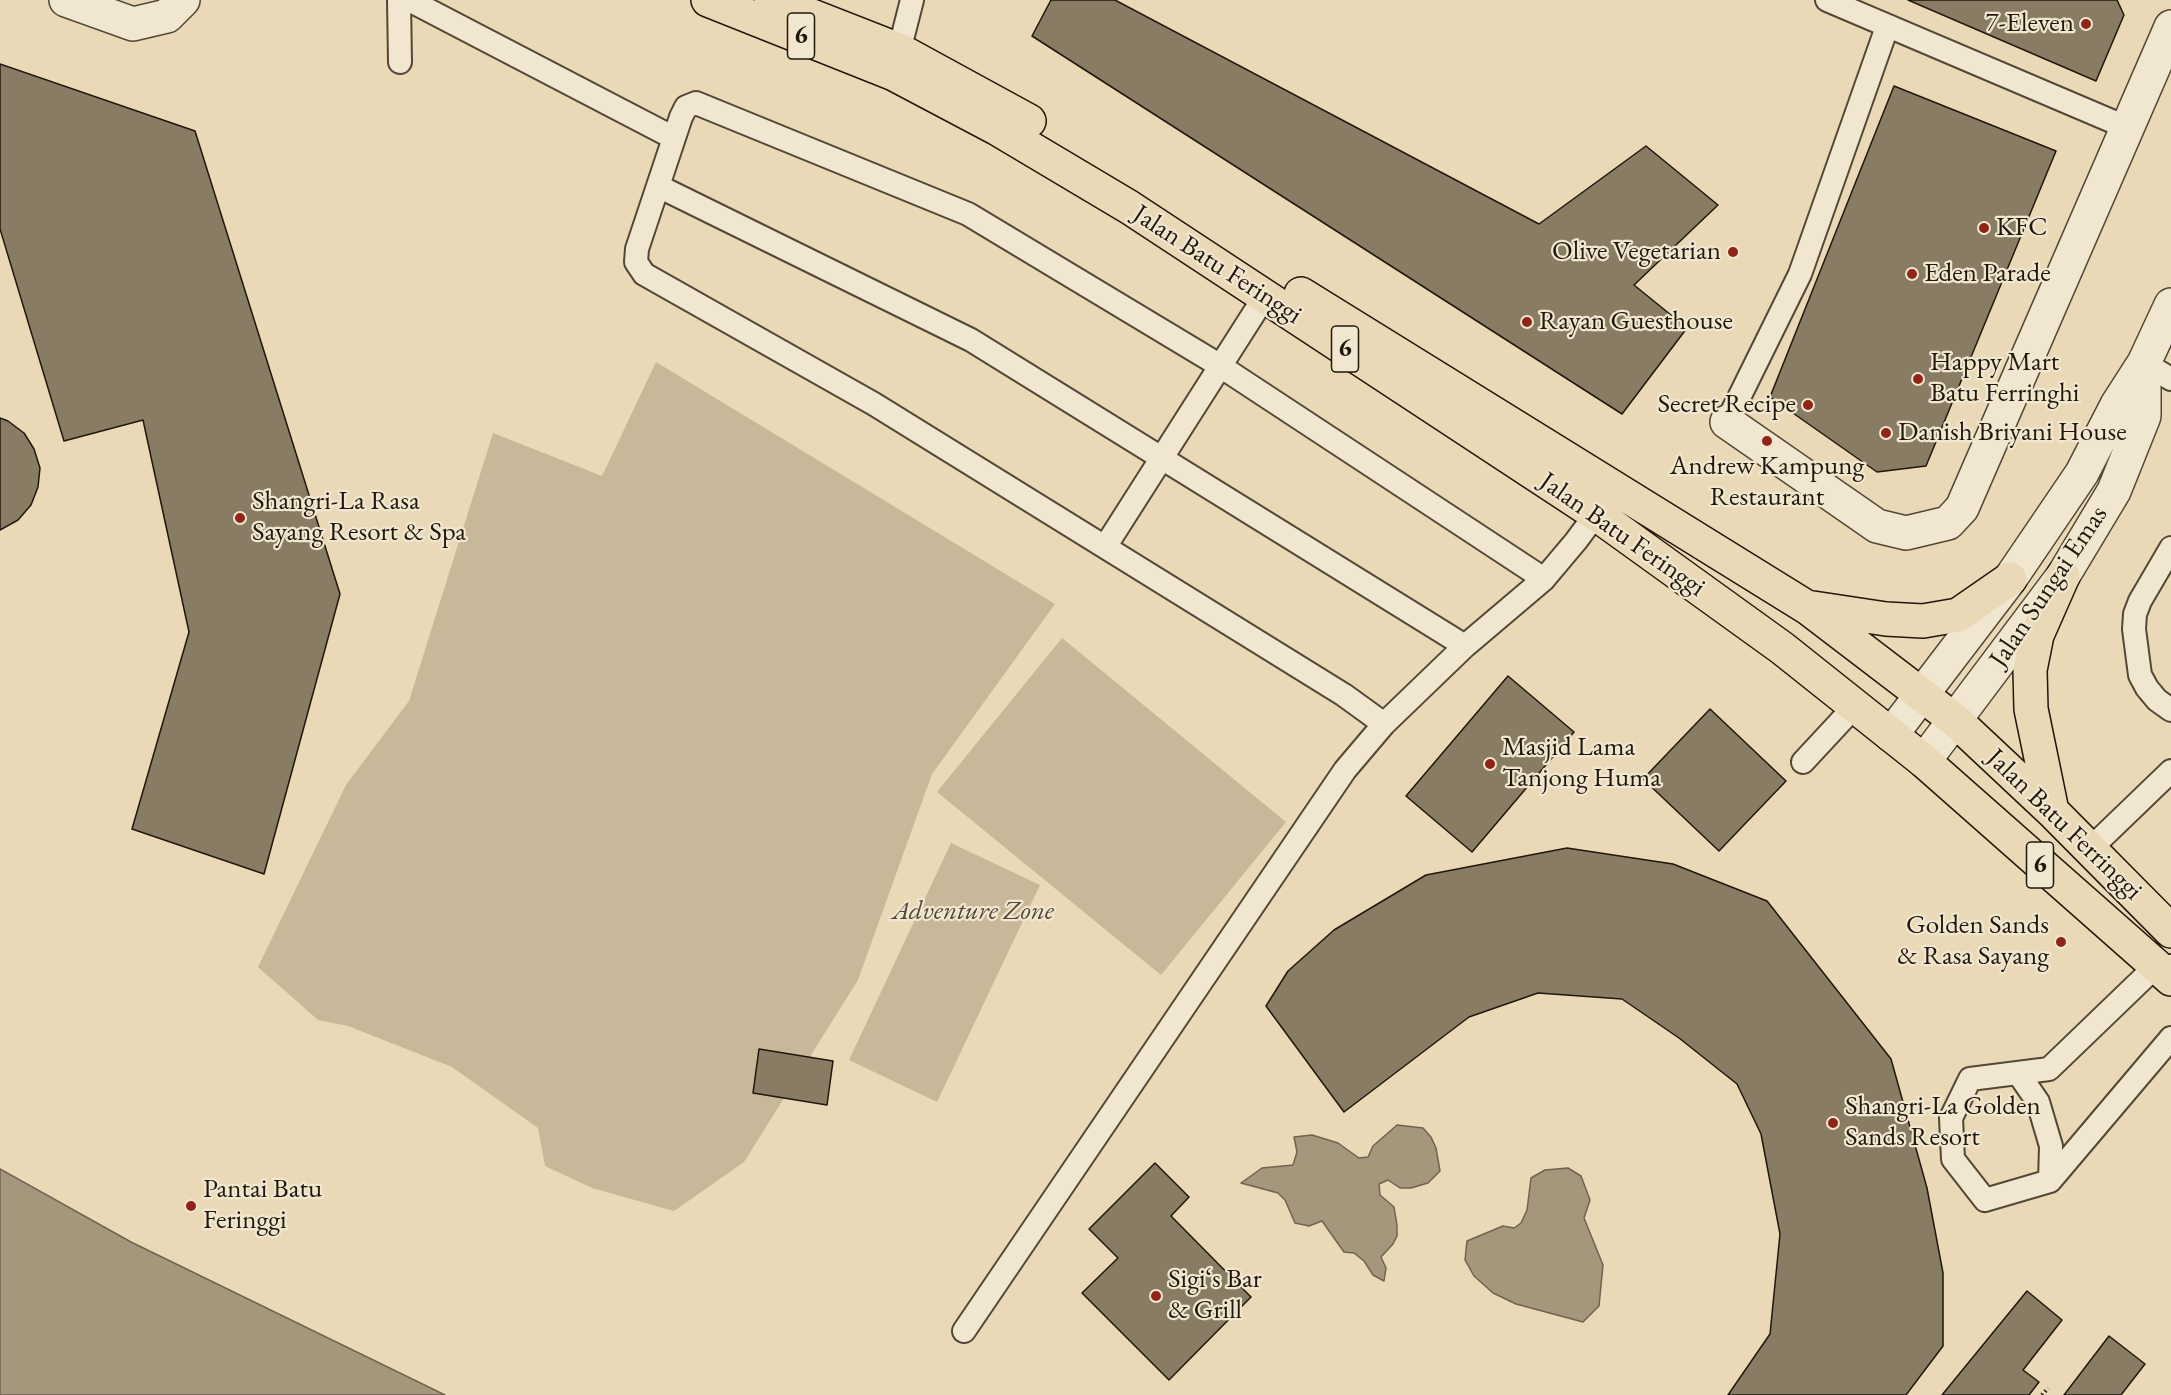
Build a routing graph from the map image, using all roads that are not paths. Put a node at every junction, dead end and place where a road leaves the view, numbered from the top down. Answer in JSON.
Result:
{"nodes":[{"id":1,"x":66,"y":0,"type":"edge"},
{"id":2,"x":183,"y":0,"type":"edge"},
{"id":3,"x":399,"y":0,"type":"edge"},
{"id":4,"x":409,"y":0,"type":"edge"},
{"id":5,"x":708,"y":0,"type":"edge"},
{"id":6,"x":771,"y":0,"type":"edge"},
{"id":7,"x":912,"y":0,"type":"edge"},
{"id":8,"x":1827,"y":0,"type":"edge"},
{"id":9,"x":1887,"y":27,"type":"junction"},
{"id":10,"x":2171,"y":27,"type":"edge"},
{"id":11,"x":400,"y":62,"type":"dead end"},
{"id":12,"x":896,"y":62,"type":"junction"},
{"id":13,"x":2162,"y":75,"type":"edge"},
{"id":14,"x":2128,"y":128,"type":"junction"},
{"id":15,"x":674,"y":138,"type":"junction"},
{"id":16,"x":658,"y":186,"type":"junction"},
{"id":17,"x":1266,"y":296,"type":"junction"},
{"id":18,"x":2171,"y":305,"type":"edge"},
{"id":19,"x":2144,"y":363,"type":"junction"},
{"id":20,"x":1222,"y":367,"type":"junction"},
{"id":21,"x":2171,"y":379,"type":"edge"},
{"id":22,"x":1727,"y":422,"type":"joint"},
{"id":23,"x":1162,"y":459,"type":"junction"},
{"id":24,"x":1596,"y":514,"type":"junction"},
{"id":25,"x":1105,"y":547,"type":"junction"},
{"id":26,"x":2171,"y":548,"type":"edge"},
{"id":27,"x":2063,"y":576,"type":"junction"},
{"id":28,"x":1544,"y":579,"type":"junction"},
{"id":29,"x":2010,"y":579,"type":"junction"},
{"id":30,"x":1808,"y":608,"type":"junction"},
{"id":31,"x":1465,"y":646,"type":"junction"},
{"id":32,"x":1923,"y":694,"type":"junction"},
{"id":33,"x":1855,"y":706,"type":"junction"},
{"id":34,"x":2171,"y":710,"type":"edge"},
{"id":35,"x":1956,"y":721,"type":"junction"},
{"id":36,"x":1384,"y":724,"type":"junction"},
{"id":37,"x":1891,"y":735,"type":"junction"},
{"id":38,"x":1924,"y":761,"type":"junction"},
{"id":39,"x":1803,"y":762,"type":"dead end"},
{"id":40,"x":2171,"y":771,"type":"edge"},
{"id":41,"x":2052,"y":811,"type":"junction"},
{"id":42,"x":2090,"y":849,"type":"junction"},
{"id":43,"x":2171,"y":931,"type":"edge"},
{"id":44,"x":2166,"y":971,"type":"edge"},
{"id":45,"x":2171,"y":1038,"type":"edge"},
{"id":46,"x":2018,"y":1073,"type":"junction"},
{"id":47,"x":2050,"y":1181,"type":"junction"},
{"id":48,"x":964,"y":1331,"type":"dead end"}],
"edges":[{"from":1,"to":2,"type":"street"},
{"from":3,"to":11,"type":"lane"},
{"from":4,"to":15,"type":"lane"},
{"from":5,"to":12,"type":"main road","name":"Jalan Batu Feringgi","number":"6"},
{"from":6,"to":12,"type":"main road","name":"Jalan Batu Feringgi","number":"6"},
{"from":7,"to":12,"type":"lane"},
{"from":8,"to":9,"type":"lane"},
{"from":9,"to":14,"type":"lane"},
{"from":9,"to":22,"type":"lane"},
{"from":10,"to":13,"type":"street"},
{"from":12,"to":17,"type":"main road","name":"Jalan Batu Feringgi","number":"6"},
{"from":12,"to":30,"type":"main road","name":"Jalan Batu Feringgi","number":"6"},
{"from":13,"to":14,"type":"street"},
{"from":14,"to":22,"type":"street"},
{"from":15,"to":16,"type":"lane"},
{"from":15,"to":20,"type":"lane"},
{"from":16,"to":23,"type":"lane"},
{"from":16,"to":25,"type":"lane"},
{"from":17,"to":20,"type":"lane"},
{"from":17,"to":24,"type":"main road","name":"Jalan Batu Feringgi","number":"6"},
{"from":18,"to":19,"type":"street","name":"Jalan Sungai Emas"},
{"from":19,"to":21,"type":"lane"},
{"from":19,"to":27,"type":"street","name":"Jalan Sungai Emas"},
{"from":19,"to":29,"type":"street","name":"Jalan Sungai Emas"},
{"from":20,"to":23,"type":"lane"},
{"from":20,"to":28,"type":"lane"},
{"from":23,"to":25,"type":"lane"},
{"from":23,"to":31,"type":"lane"},
{"from":24,"to":28,"type":"lane"},
{"from":24,"to":33,"type":"main road","name":"Jalan Batu Feringgi","number":"6"},
{"from":25,"to":36,"type":"lane"},
{"from":26,"to":34,"type":"lane"},
{"from":27,"to":35,"type":"street","name":"Jalan Sungai Emas"},
{"from":27,"to":41,"type":"main road"},
{"from":28,"to":31,"type":"lane"},
{"from":29,"to":30,"type":"main road"},
{"from":29,"to":32,"type":"street","name":"Jalan Sungai Emas"},
{"from":30,"to":32,"type":"main road","name":"Jalan Batu Feringgi","number":"6"},
{"from":31,"to":36,"type":"lane"},
{"from":32,"to":35,"type":"main road","name":"Jalan Batu Feringgi","number":"6"},
{"from":32,"to":37,"type":"street","name":"Jalan Sungai Emas"},
{"from":33,"to":37,"type":"main road","name":"Jalan Batu Feringgi","number":"6"},
{"from":33,"to":39,"type":"lane"},
{"from":35,"to":38,"type":"street","name":"Jalan Sungai Emas"},
{"from":35,"to":41,"type":"main road","name":"Jalan Batu Ferringgi","number":"6"},
{"from":36,"to":48,"type":"lane"},
{"from":37,"to":38,"type":"main road","name":"Jalan Batu Feringgi","number":"6"},
{"from":38,"to":44,"type":"main road","name":"Jalan Batu Ferringgi","number":"6"},
{"from":40,"to":42,"type":"lane"},
{"from":41,"to":42,"type":"main road","name":"Jalan Batu Ferringgi","number":"6"},
{"from":42,"to":43,"type":"main road","name":"Jalan Batu Ferringgi","number":"6"},
{"from":44,"to":46,"type":"lane"},
{"from":45,"to":47,"type":"lane"},
{"from":46,"to":47,"type":"lane"},
{"from":46,"to":47,"type":"lane"}]}
